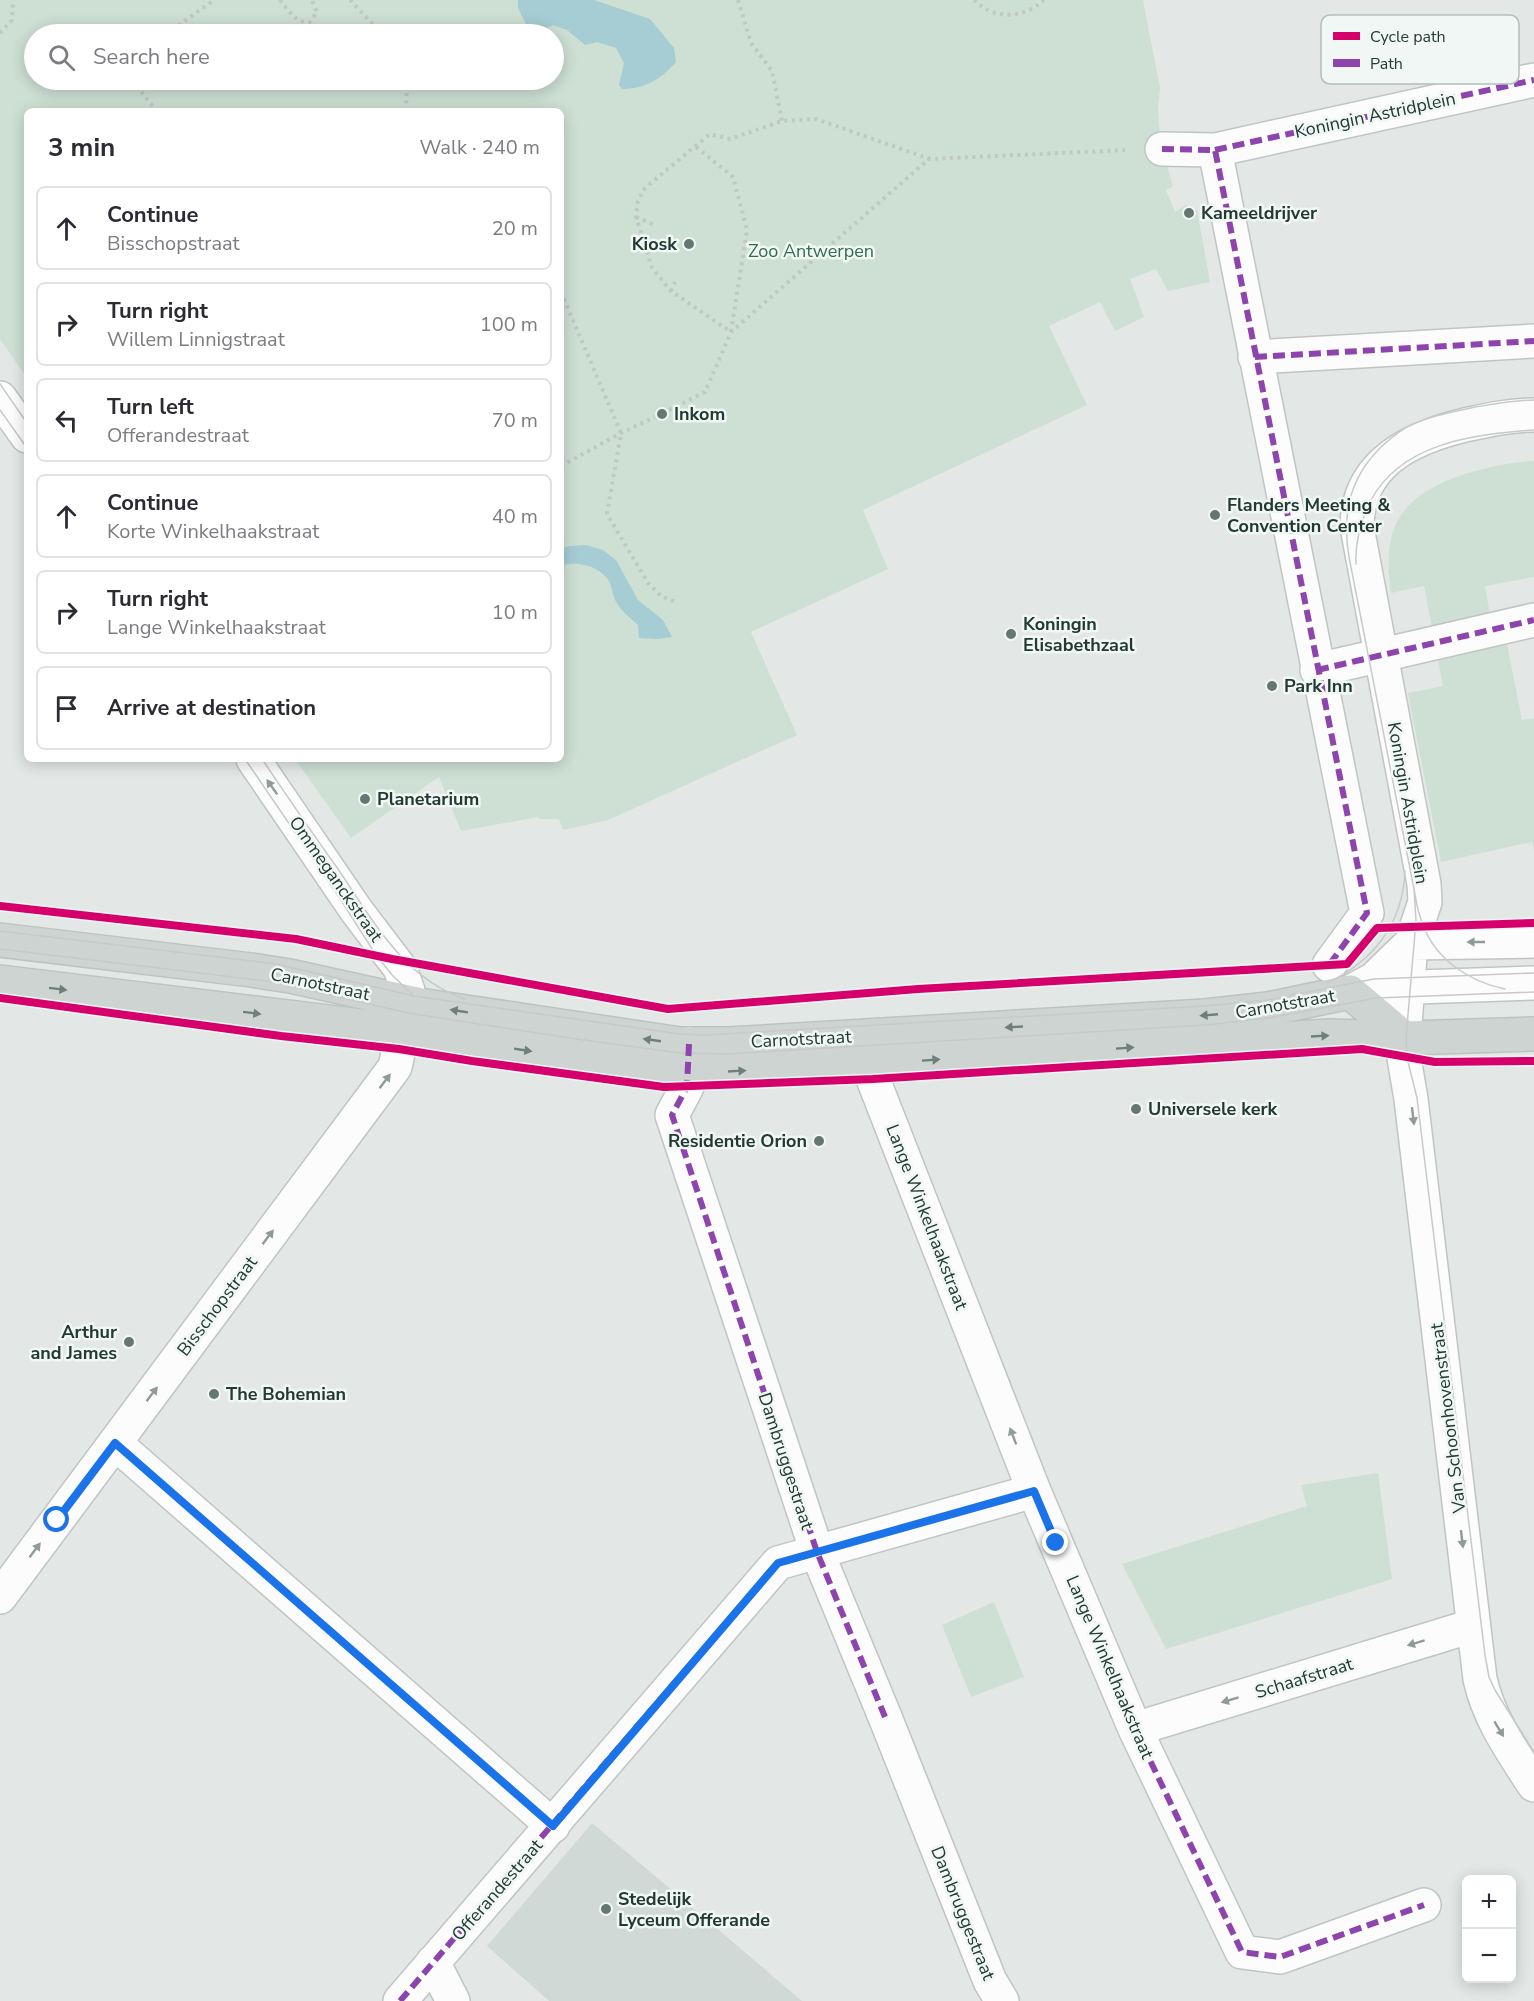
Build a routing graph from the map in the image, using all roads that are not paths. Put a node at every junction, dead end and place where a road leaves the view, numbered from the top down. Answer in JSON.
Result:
{"nodes":[{"id":1,"x":1534,"y":80,"type":"edge"},
{"id":2,"x":1519,"y":83,"type":"edge"},
{"id":3,"x":1516,"y":84,"type":"edge"},
{"id":4,"x":1162,"y":148,"type":"road end"},
{"id":5,"x":1215,"y":150,"type":"junction"},
{"id":6,"x":1534,"y":341,"type":"edge"},
{"id":7,"x":1255,"y":357,"type":"junction"},
{"id":8,"x":0,"y":398,"type":"edge"},
{"id":9,"x":1534,"y":415,"type":"edge"},
{"id":10,"x":24,"y":432,"type":"edge"},
{"id":11,"x":1534,"y":620,"type":"edge"},
{"id":12,"x":1381,"y":654,"type":"junction"},
{"id":13,"x":1317,"y":670,"type":"junction"},
{"id":14,"x":255,"y":762,"type":"edge"},
{"id":15,"x":0,"y":940,"type":"edge"},
{"id":16,"x":1534,"y":941,"type":"edge"},
{"id":17,"x":1411,"y":943,"type":"junction"},
{"id":18,"x":1329,"y":965,"type":"dead end"},
{"id":19,"x":0,"y":982,"type":"edge"},
{"id":20,"x":1534,"y":983,"type":"edge"},
{"id":21,"x":1408,"y":986,"type":"junction"},
{"id":22,"x":1350,"y":992,"type":"junction"},
{"id":23,"x":406,"y":1017,"type":"junction"},
{"id":24,"x":1534,"y":1035,"type":"edge"},
{"id":25,"x":1404,"y":1038,"type":"junction"},
{"id":26,"x":688,"y":1058,"type":"junction"},
{"id":27,"x":872,"y":1064,"type":"junction"},
{"id":28,"x":115,"y":1443,"type":"junction"},
{"id":29,"x":1034,"y":1491,"type":"junction"},
{"id":30,"x":816,"y":1552,"type":"junction"},
{"id":31,"x":0,"y":1597,"type":"edge"},
{"id":32,"x":1472,"y":1626,"type":"junction"},
{"id":33,"x":1135,"y":1729,"type":"junction"},
{"id":34,"x":1528,"y":1766,"type":"edge"},
{"id":35,"x":553,"y":1826,"type":"junction"},
{"id":36,"x":1424,"y":1905,"type":"dead end"},
{"id":37,"x":433,"y":1962,"type":"junction"},
{"id":38,"x":400,"y":2001,"type":"edge"},
{"id":39,"x":453,"y":2001,"type":"edge"},
{"id":40,"x":1002,"y":2001,"type":"edge"}],
"edges":[{"from":1,"to":2,"type":"street","name":"Koningin Astridplein"},
{"from":3,"to":5,"type":"street","name":"Koningin Astridplein"},
{"from":4,"to":5,"type":"street","name":"Koningin Astridplein"},
{"from":5,"to":7,"type":"street"},
{"from":6,"to":7,"type":"street"},
{"from":7,"to":13,"type":"street"},
{"from":8,"to":10,"type":"street"},
{"from":9,"to":12,"type":"street","name":"Koningin Astridplein"},
{"from":11,"to":12,"type":"street"},
{"from":12,"to":13,"type":"street"},
{"from":12,"to":17,"type":"street","name":"Koningin Astridplein"},
{"from":13,"to":18,"type":"street"},
{"from":23,"to":14,"type":"street","name":"Ommeganckstraat","one_way":true},
{"from":15,"to":23,"type":"main road","name":"Carnotstraat"},
{"from":16,"to":17,"type":"street","one_way":true},
{"from":17,"to":21,"type":"street","name":"Koningin Astridplein"},
{"from":17,"to":22,"type":"street"},
{"from":19,"to":23,"type":"main road","name":"Carnotstraat","one_way":true},
{"from":20,"to":21,"type":"street"},
{"from":21,"to":22,"type":"street"},
{"from":21,"to":25,"type":"street","name":"Koningin Astridplein"},
{"from":22,"to":25,"type":"main road","name":"Carnotstraat"},
{"from":22,"to":26,"type":"main road","name":"Carnotstraat","one_way":true},
{"from":23,"to":26,"type":"main road","name":"Carnotstraat"},
{"from":28,"to":23,"type":"street","name":"Bisschopstraat","one_way":true},
{"from":24,"to":25,"type":"main road"},
{"from":27,"to":25,"type":"main road","name":"Carnotstraat","one_way":true},
{"from":25,"to":32,"type":"street","name":"Van Schoonhovenstraat","one_way":true},
{"from":26,"to":27,"type":"main road","name":"Carnotstraat","one_way":true},
{"from":26,"to":30,"type":"street","name":"Dambruggestraat"},
{"from":29,"to":27,"type":"street","name":"Lange Winkelhaakstraat","one_way":true},
{"from":31,"to":28,"type":"street","name":"Bisschopstraat","one_way":true},
{"from":28,"to":35,"type":"street"},
{"from":29,"to":30,"type":"street","name":"Offerandestraat"},
{"from":29,"to":33,"type":"street","name":"Lange Winkelhaakstraat"},
{"from":30,"to":35,"type":"street","name":"Offerandestraat"},
{"from":30,"to":40,"type":"street","name":"Dambruggestraat"},
{"from":32,"to":33,"type":"street","name":"Schaafstraat","one_way":true},
{"from":32,"to":34,"type":"street","name":"Van Schoonhovenstraat","one_way":true},
{"from":33,"to":36,"type":"street","name":"Lange Winkelhaakstraat"},
{"from":35,"to":37,"type":"street","name":"Offerandestraat"},
{"from":37,"to":38,"type":"street","name":"Offerandestraat"},
{"from":37,"to":39,"type":"street"}]}
